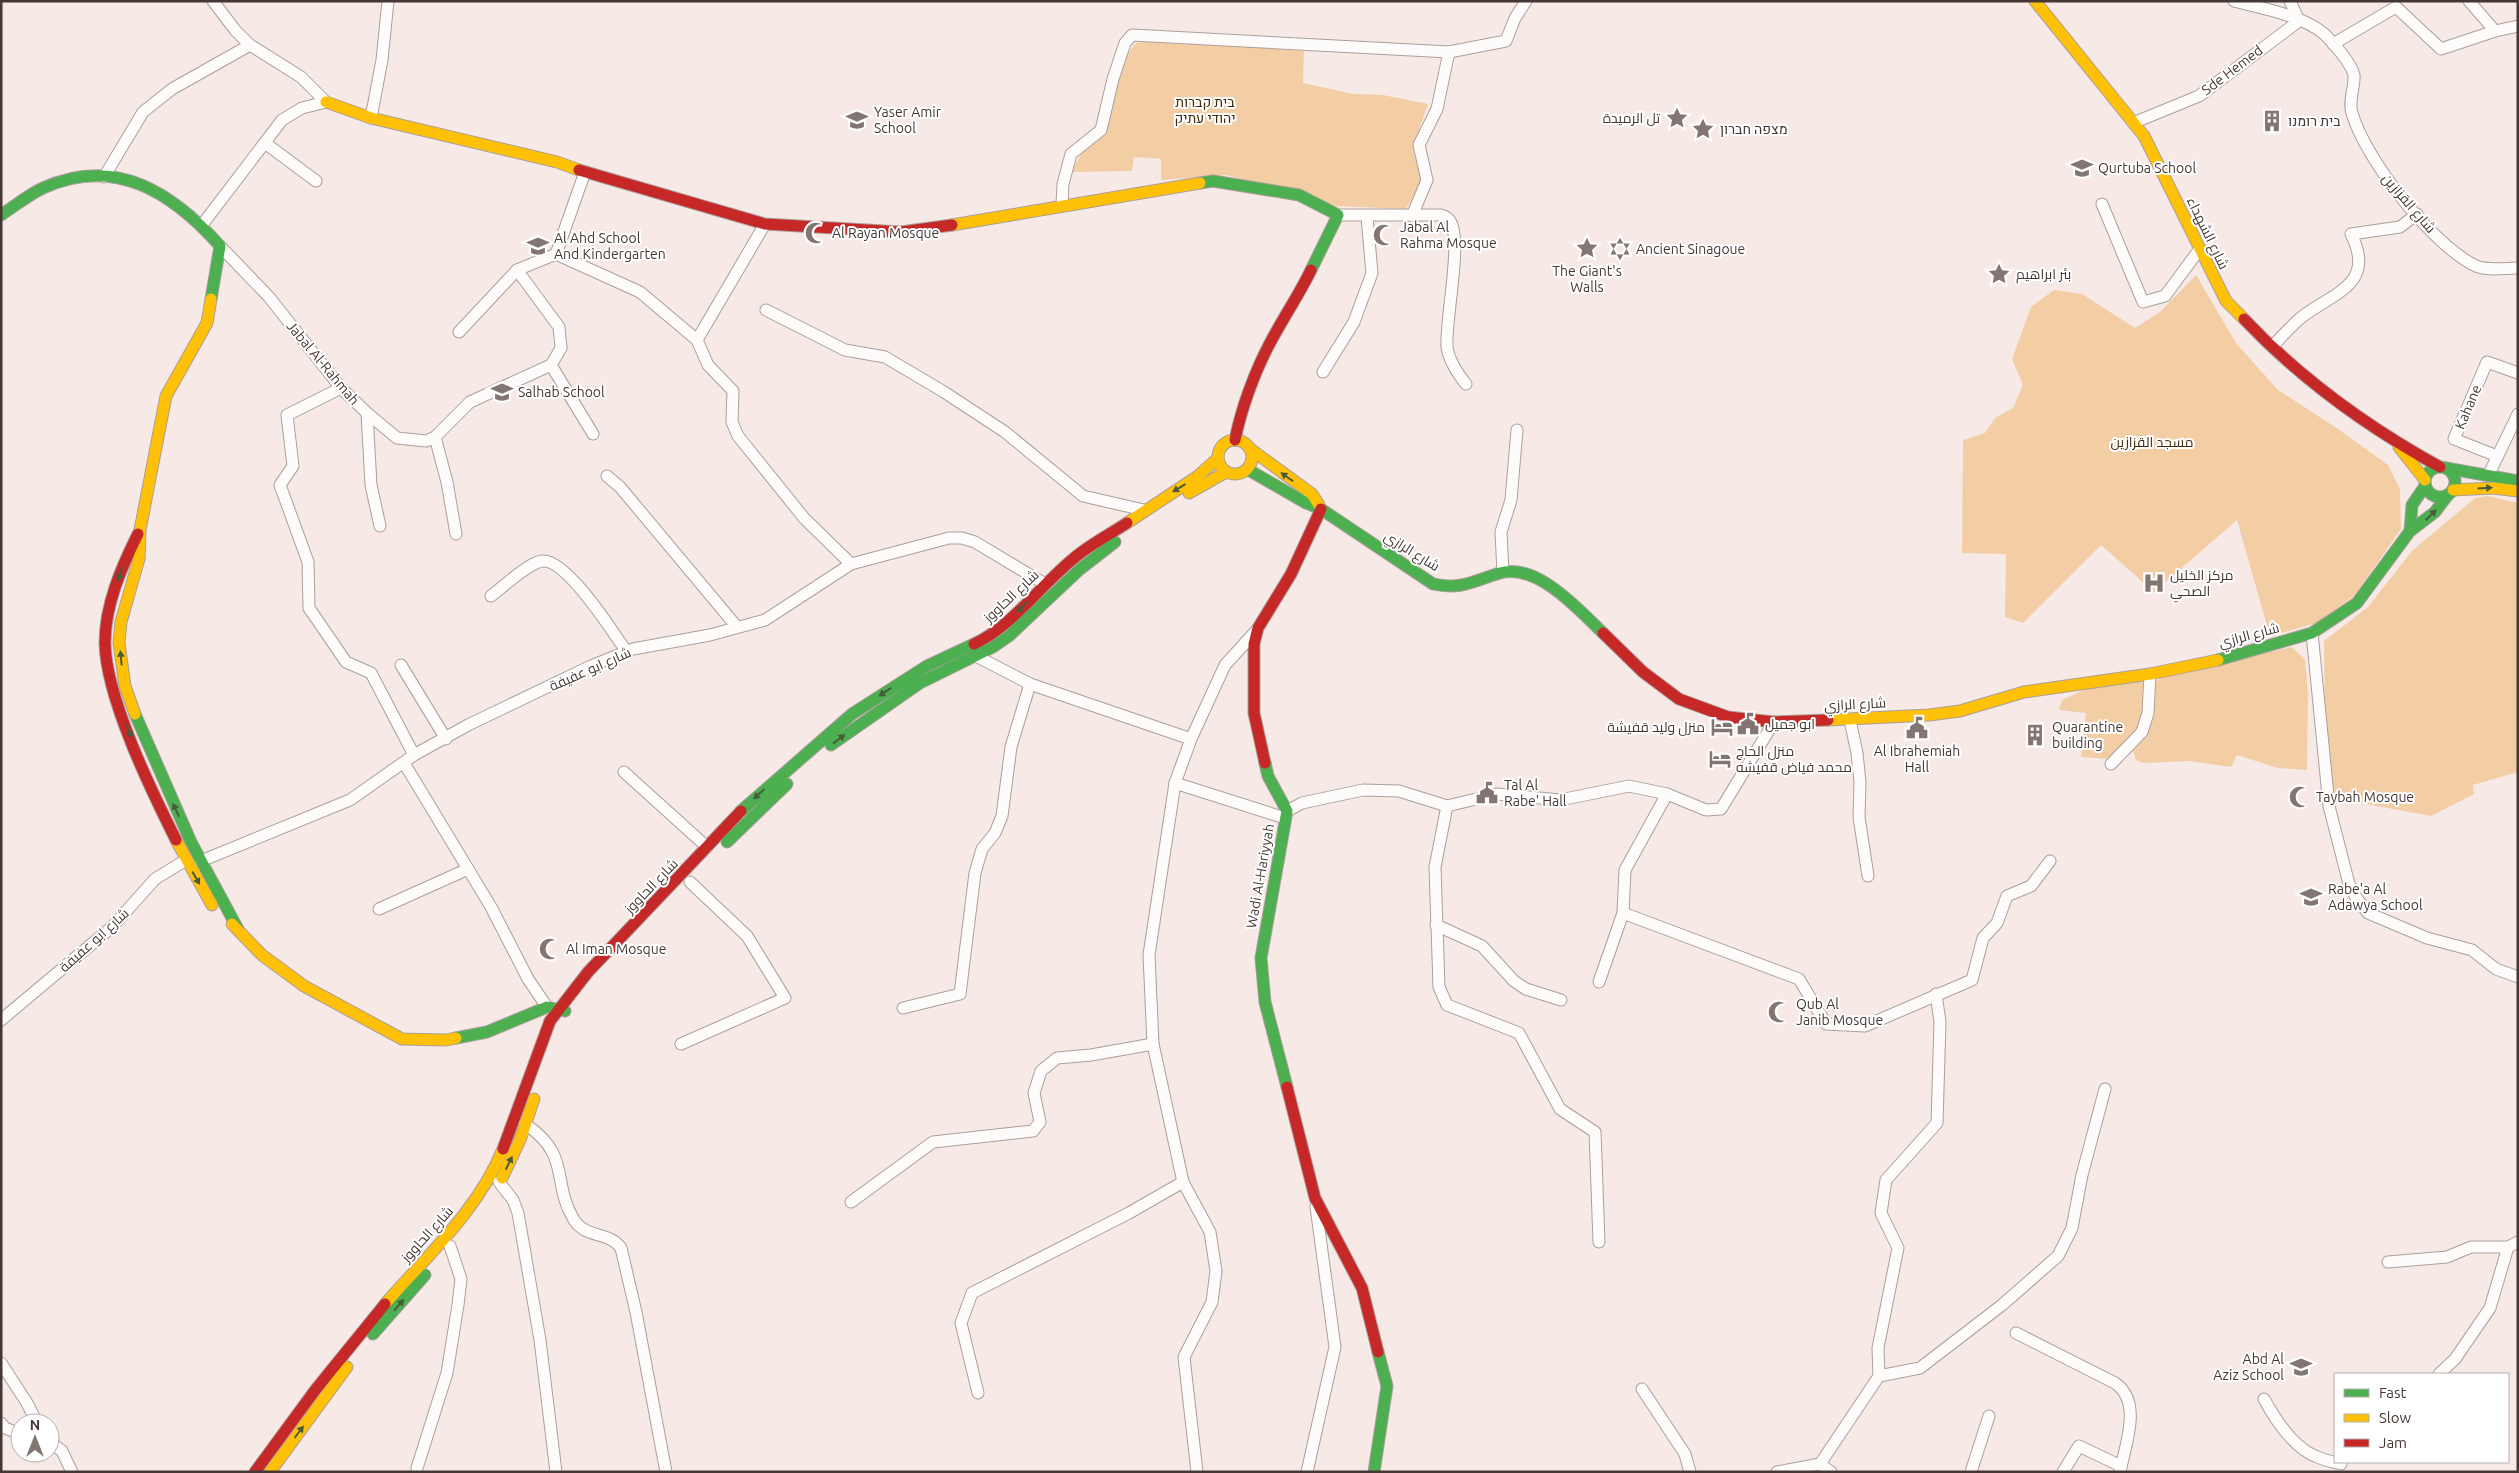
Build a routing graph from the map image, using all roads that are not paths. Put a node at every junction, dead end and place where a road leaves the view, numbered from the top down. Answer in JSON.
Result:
{"nodes":[{"id":1,"x":213,"y":1,"type":"edge"},
{"id":2,"x":388,"y":1,"type":"edge"},
{"id":3,"x":1526,"y":1,"type":"edge"},
{"id":4,"x":2035,"y":1,"type":"edge"},
{"id":5,"x":2234,"y":1,"type":"edge"},
{"id":6,"x":2469,"y":1,"type":"edge"},
{"id":7,"x":2290,"y":2,"type":"edge"},
{"id":8,"x":2300,"y":21,"type":"junction"},
{"id":9,"x":2518,"y":26,"type":"edge"},
{"id":10,"x":2495,"y":31,"type":"junction"},
{"id":11,"x":2333,"y":44,"type":"junction"},
{"id":12,"x":250,"y":45,"type":"junction"},
{"id":13,"x":1449,"y":52,"type":"junction"},
{"id":14,"x":326,"y":102,"type":"junction"},
{"id":15,"x":370,"y":118,"type":"junction"},
{"id":16,"x":2133,"y":123,"type":"junction"},
{"id":17,"x":265,"y":143,"type":"junction"},
{"id":18,"x":585,"y":172,"type":"junction"},
{"id":19,"x":104,"y":177,"type":"junction"},
{"id":20,"x":316,"y":181,"type":"dead end"},
{"id":21,"x":2102,"y":204,"type":"dead end"},
{"id":22,"x":1062,"y":205,"type":"junction"},
{"id":23,"x":2417,"y":214,"type":"junction"},
{"id":24,"x":1,"y":215,"type":"edge"},
{"id":25,"x":1338,"y":215,"type":"junction"},
{"id":26,"x":1367,"y":216,"type":"junction"},
{"id":27,"x":1412,"y":216,"type":"junction"},
{"id":28,"x":765,"y":224,"type":"junction"},
{"id":29,"x":202,"y":225,"type":"junction"},
{"id":30,"x":220,"y":246,"type":"junction"},
{"id":31,"x":2199,"y":250,"type":"junction"},
{"id":32,"x":556,"y":254,"type":"junction"},
{"id":33,"x":2518,"y":268,"type":"edge"},
{"id":34,"x":517,"y":270,"type":"junction"},
{"id":35,"x":766,"y":310,"type":"dead end"},
{"id":36,"x":459,"y":332,"type":"dead end"},
{"id":37,"x":697,"y":340,"type":"junction"},
{"id":38,"x":2273,"y":346,"type":"junction"},
{"id":39,"x":551,"y":365,"type":"junction"},
{"id":40,"x":1324,"y":372,"type":"dead end"},
{"id":41,"x":2518,"y":373,"type":"edge"},
{"id":42,"x":1466,"y":384,"type":"dead end"},
{"id":43,"x":342,"y":388,"type":"junction"},
{"id":44,"x":367,"y":413,"type":"junction"},
{"id":45,"x":2518,"y":414,"type":"edge"},
{"id":46,"x":1517,"y":430,"type":"dead end"},
{"id":47,"x":593,"y":434,"type":"dead end"},
{"id":48,"x":434,"y":437,"type":"junction"},
{"id":49,"x":1235,"y":440,"type":"junction"},
{"id":50,"x":2394,"y":442,"type":"junction"},
{"id":51,"x":1249,"y":448,"type":"junction"},
{"id":52,"x":2497,"y":456,"type":"junction"},
{"id":53,"x":1218,"y":458,"type":"junction"},
{"id":54,"x":2443,"y":468,"type":"junction"},
{"id":55,"x":1247,"y":469,"type":"junction"},
{"id":56,"x":1226,"y":472,"type":"junction"},
{"id":57,"x":2489,"y":474,"type":"junction"},
{"id":58,"x":607,"y":476,"type":"dead end"},
{"id":59,"x":2518,"y":481,"type":"edge"},
{"id":60,"x":2425,"y":483,"type":"junction"},
{"id":61,"x":2518,"y":491,"type":"edge"},
{"id":62,"x":2450,"y":493,"type":"junction"},
{"id":63,"x":1321,"y":509,"type":"junction"},
{"id":64,"x":1144,"y":510,"type":"junction"},
{"id":65,"x":380,"y":526,"type":"dead end"},
{"id":66,"x":140,"y":530,"type":"junction"},
{"id":67,"x":2410,"y":531,"type":"junction"},
{"id":68,"x":456,"y":534,"type":"dead end"},
{"id":69,"x":851,"y":564,"type":"junction"},
{"id":70,"x":1503,"y":572,"type":"junction"},
{"id":71,"x":1045,"y":584,"type":"junction"},
{"id":72,"x":491,"y":596,"type":"dead end"},
{"id":73,"x":737,"y":627,"type":"junction"},
{"id":74,"x":1258,"y":628,"type":"junction"},
{"id":75,"x":2312,"y":633,"type":"junction"},
{"id":76,"x":626,"y":652,"type":"junction"},
{"id":77,"x":976,"y":656,"type":"junction"},
{"id":78,"x":401,"y":665,"type":"dead end"},
{"id":79,"x":2150,"y":674,"type":"junction"},
{"id":80,"x":1030,"y":684,"type":"junction"},
{"id":81,"x":1850,"y":720,"type":"junction"},
{"id":82,"x":1774,"y":722,"type":"junction"},
{"id":83,"x":446,"y":739,"type":"junction"},
{"id":84,"x":1191,"y":739,"type":"junction"},
{"id":85,"x":414,"y":755,"type":"junction"},
{"id":86,"x":404,"y":763,"type":"junction"},
{"id":87,"x":2111,"y":764,"type":"dead end"},
{"id":88,"x":624,"y":772,"type":"dead end"},
{"id":89,"x":1175,"y":783,"type":"junction"},
{"id":90,"x":1667,"y":794,"type":"junction"},
{"id":91,"x":1447,"y":806,"type":"junction"},
{"id":92,"x":1286,"y":815,"type":"junction"},
{"id":93,"x":707,"y":847,"type":"junction"},
{"id":94,"x":186,"y":860,"type":"junction"},
{"id":95,"x":201,"y":861,"type":"junction"},
{"id":96,"x":2050,"y":861,"type":"dead end"},
{"id":97,"x":468,"y":869,"type":"junction"},
{"id":98,"x":1868,"y":876,"type":"dead end"},
{"id":99,"x":686,"y":886,"type":"joint"},
{"id":100,"x":379,"y":909,"type":"dead end"},
{"id":101,"x":1623,"y":913,"type":"junction"},
{"id":102,"x":1436,"y":925,"type":"junction"},
{"id":103,"x":239,"y":931,"type":"junction"},
{"id":104,"x":643,"y":931,"type":"dead end"},
{"id":105,"x":2518,"y":976,"type":"edge"},
{"id":106,"x":1599,"y":982,"type":"dead end"},
{"id":107,"x":1936,"y":994,"type":"junction"},
{"id":108,"x":1561,"y":1000,"type":"dead end"},
{"id":109,"x":546,"y":1008,"type":"junction"},
{"id":110,"x":904,"y":1008,"type":"dead end"},
{"id":111,"x":563,"y":1010,"type":"junction"},
{"id":112,"x":1,"y":1020,"type":"edge"},
{"id":113,"x":681,"y":1044,"type":"dead end"},
{"id":114,"x":1153,"y":1044,"type":"junction"},
{"id":115,"x":2105,"y":1089,"type":"dead end"},
{"id":116,"x":525,"y":1124,"type":"junction"},
{"id":117,"x":499,"y":1182,"type":"junction"},
{"id":118,"x":1183,"y":1182,"type":"junction"},
{"id":119,"x":1314,"y":1198,"type":"junction"},
{"id":120,"x":852,"y":1202,"type":"dead end"},
{"id":121,"x":1599,"y":1242,"type":"dead end"},
{"id":122,"x":2513,"y":1244,"type":"edge"},
{"id":123,"x":450,"y":1246,"type":"junction"},
{"id":124,"x":2388,"y":1262,"type":"dead end"},
{"id":125,"x":2016,"y":1333,"type":"dead end"},
{"id":126,"x":1,"y":1363,"type":"edge"},
{"id":127,"x":2440,"y":1373,"type":"edge"},
{"id":128,"x":1879,"y":1376,"type":"junction"},
{"id":129,"x":1642,"y":1390,"type":"dead end"},
{"id":130,"x":978,"y":1393,"type":"dead end"},
{"id":131,"x":2264,"y":1399,"type":"dead end"},
{"id":132,"x":32,"y":1413,"type":"edge"},
{"id":133,"x":1990,"y":1416,"type":"dead end"},
{"id":134,"x":60,"y":1450,"type":"edge"},
{"id":135,"x":1820,"y":1464,"type":"junction"},
{"id":136,"x":2341,"y":1466,"type":"edge"},
{"id":137,"x":417,"y":1468,"type":"dead end"},
{"id":138,"x":2121,"y":1469,"type":"edge"},
{"id":139,"x":72,"y":1472,"type":"edge"},
{"id":140,"x":255,"y":1472,"type":"edge"},
{"id":141,"x":270,"y":1472,"type":"edge"},
{"id":142,"x":556,"y":1472,"type":"edge"},
{"id":143,"x":666,"y":1472,"type":"edge"},
{"id":144,"x":1197,"y":1472,"type":"edge"},
{"id":145,"x":1308,"y":1472,"type":"edge"},
{"id":146,"x":1374,"y":1472,"type":"edge"},
{"id":147,"x":1690,"y":1472,"type":"edge"},
{"id":148,"x":1777,"y":1472,"type":"edge"},
{"id":149,"x":1831,"y":1472,"type":"edge"},
{"id":150,"x":1971,"y":1472,"type":"edge"},
{"id":151,"x":2063,"y":1472,"type":"edge"}],
"edges":[{"from":1,"to":12,"type":"street"},
{"from":2,"to":15,"type":"street"},
{"from":3,"to":13,"type":"street"},
{"from":4,"to":16,"type":"main road","name":"شارع الشهداء"},
{"from":5,"to":8,"type":"street","name":"شارع القزازين"},
{"from":6,"to":10,"type":"street"},
{"from":7,"to":8,"type":"street"},
{"from":8,"to":11,"type":"street","name":"شارع القزازين"},
{"from":8,"to":16,"type":"street","name":"Sde Hemed"},
{"from":9,"to":10,"type":"street"},
{"from":10,"to":11,"type":"street"},
{"from":11,"to":23,"type":"street","name":"شارع القزازين"},
{"from":12,"to":14,"type":"street"},
{"from":12,"to":19,"type":"street"},
{"from":13,"to":22,"type":"street"},
{"from":13,"to":27,"type":"street"},
{"from":14,"to":15,"type":"main road"},
{"from":14,"to":17,"type":"street"},
{"from":15,"to":18,"type":"main road"},
{"from":16,"to":31,"type":"main road","name":"شارع الشهداء"},
{"from":17,"to":20,"type":"street"},
{"from":17,"to":29,"type":"street"},
{"from":18,"to":28,"type":"main road"},
{"from":18,"to":32,"type":"street"},
{"from":19,"to":24,"type":"main road"},
{"from":19,"to":29,"type":"main road"},
{"from":21,"to":31,"type":"street"},
{"from":22,"to":25,"type":"main road"},
{"from":22,"to":28,"type":"main road"},
{"from":23,"to":33,"type":"street","name":"شارع القزازين"},
{"from":23,"to":38,"type":"street"},
{"from":25,"to":26,"type":"street"},
{"from":25,"to":49,"type":"main road"},
{"from":26,"to":27,"type":"street"},
{"from":26,"to":40,"type":"street"},
{"from":27,"to":42,"type":"street"},
{"from":28,"to":37,"type":"street"},
{"from":29,"to":30,"type":"main road"},
{"from":30,"to":43,"type":"street","name":"Jabal Al-Rahmah"},
{"from":30,"to":66,"type":"main road"},
{"from":31,"to":38,"type":"main road","name":"شارع الشهداء"},
{"from":32,"to":34,"type":"street"},
{"from":32,"to":37,"type":"street"},
{"from":34,"to":36,"type":"street"},
{"from":34,"to":39,"type":"street"},
{"from":35,"to":64,"type":"street"},
{"from":37,"to":69,"type":"street"},
{"from":38,"to":50,"type":"main road","name":"شارع الشهداء"},
{"from":39,"to":47,"type":"street"},
{"from":39,"to":48,"type":"street"},
{"from":41,"to":52,"type":"street","name":"Kahane"},
{"from":43,"to":44,"type":"street","name":"Jabal Al-Rahmah"},
{"from":43,"to":85,"type":"street"},
{"from":44,"to":48,"type":"street","name":"Jabal Al-Rahmah"},
{"from":44,"to":65,"type":"street"},
{"from":45,"to":52,"type":"street"},
{"from":46,"to":70,"type":"street"},
{"from":48,"to":68,"type":"street"},
{"from":49,"to":51,"type":"main road"},
{"from":49,"to":53,"type":"main road"},
{"from":50,"to":54,"type":"main road"},
{"from":50,"to":60,"type":"main road"},
{"from":51,"to":55,"type":"main road"},
{"from":63,"to":51,"type":"main road","name":"شارع الرازي","one_way":true},
{"from":52,"to":57,"type":"street"},
{"from":53,"to":56,"type":"main road"},
{"from":53,"to":64,"type":"main road","name":"شارع الحاووز","one_way":true},
{"from":54,"to":57,"type":"main road"},
{"from":54,"to":60,"type":"main road"},
{"from":54,"to":62,"type":"main road"},
{"from":55,"to":56,"type":"main road"},
{"from":55,"to":63,"type":"main road","name":"شارع الرازي"},
{"from":56,"to":77,"type":"main road"},
{"from":57,"to":59,"type":"main road"},
{"from":58,"to":73,"type":"street"},
{"from":60,"to":62,"type":"main road"},
{"from":60,"to":67,"type":"main road"},
{"from":62,"to":61,"type":"main road","one_way":true},
{"from":67,"to":62,"type":"main road","name":"شارع الرازي","one_way":true},
{"from":63,"to":70,"type":"main road","name":"شارع الرازي"},
{"from":63,"to":74,"type":"main road"},
{"from":64,"to":71,"type":"main road","name":"شارع الحاووز"},
{"from":66,"to":94,"type":"main road","one_way":true},
{"from":95,"to":66,"type":"main road","one_way":true},
{"from":67,"to":75,"type":"main road","name":"شارع الرازي"},
{"from":69,"to":71,"type":"street","name":"شارع ابو عفيفة"},
{"from":69,"to":73,"type":"street","name":"شارع ابو عفيفة"},
{"from":70,"to":82,"type":"main road","name":"شارع الرازي"},
{"from":71,"to":93,"type":"main road","name":"شارع الحاووز","one_way":true},
{"from":72,"to":76,"type":"street"},
{"from":73,"to":76,"type":"street","name":"شارع ابو عفيفة"},
{"from":74,"to":84,"type":"street"},
{"from":74,"to":92,"type":"main road"},
{"from":75,"to":79,"type":"main road","name":"شارع الرازي"},
{"from":75,"to":105,"type":"street"},
{"from":76,"to":83,"type":"street","name":"شارع ابو عفيفة"},
{"from":77,"to":80,"type":"street"},
{"from":99,"to":77,"type":"main road","one_way":true},
{"from":78,"to":83,"type":"street"},
{"from":79,"to":81,"type":"main road","name":"شارع الرازي"},
{"from":79,"to":87,"type":"street"},
{"from":80,"to":84,"type":"street"},
{"from":80,"to":110,"type":"street"},
{"from":81,"to":82,"type":"main road","name":"شارع الرازي"},
{"from":81,"to":98,"type":"street"},
{"from":82,"to":90,"type":"street"},
{"from":83,"to":85,"type":"street","name":"شارع ابو عفيفة"},
{"from":84,"to":89,"type":"street"},
{"from":85,"to":86,"type":"street","name":"شارع ابو عفيفة"},
{"from":86,"to":95,"type":"street","name":"شارع ابو عفيفة"},
{"from":86,"to":97,"type":"street"},
{"from":88,"to":93,"type":"street"},
{"from":89,"to":92,"type":"street"},
{"from":89,"to":114,"type":"street"},
{"from":90,"to":91,"type":"street"},
{"from":90,"to":101,"type":"street"},
{"from":91,"to":92,"type":"street","name":"Wadi Al-Hariyyah"},
{"from":91,"to":102,"type":"street"},
{"from":92,"to":119,"type":"main road","name":"Wadi Al-Hariyyah"},
{"from":93,"to":111,"type":"main road","name":"شارع الحاووز"},
{"from":94,"to":103,"type":"main road","one_way":true},
{"from":94,"to":112,"type":"street","name":"شارع ابو عفيفة"},
{"from":95,"to":103,"type":"main road"},
{"from":96,"to":107,"type":"street"},
{"from":97,"to":100,"type":"street"},
{"from":97,"to":109,"type":"street"},
{"from":99,"to":113,"type":"street"},
{"from":101,"to":106,"type":"street"},
{"from":101,"to":107,"type":"street"},
{"from":102,"to":108,"type":"street"},
{"from":102,"to":121,"type":"street"},
{"from":103,"to":109,"type":"main road"},
{"from":104,"to":111,"type":"main road"},
{"from":107,"to":128,"type":"street"},
{"from":109,"to":111,"type":"main road"},
{"from":111,"to":116,"type":"main road"},
{"from":111,"to":140,"type":"main road","name":"شارع الحاووز"},
{"from":114,"to":118,"type":"street"},
{"from":114,"to":120,"type":"street"},
{"from":115,"to":128,"type":"street"},
{"from":117,"to":116,"type":"main road","one_way":true},
{"from":116,"to":143,"type":"street"},
{"from":117,"to":123,"type":"main road"},
{"from":117,"to":142,"type":"street"},
{"from":118,"to":130,"type":"street"},
{"from":118,"to":144,"type":"street"},
{"from":119,"to":145,"type":"street"},
{"from":119,"to":146,"type":"main road","name":"Wadi Al-Hariyyah"},
{"from":122,"to":124,"type":"street"},
{"from":122,"to":127,"type":"street"},
{"from":123,"to":137,"type":"street"},
{"from":141,"to":123,"type":"main road","one_way":true},
{"from":125,"to":138,"type":"street"},
{"from":126,"to":132,"type":"street"},
{"from":128,"to":135,"type":"street"},
{"from":129,"to":147,"type":"street"},
{"from":131,"to":136,"type":"street"},
{"from":133,"to":150,"type":"street"},
{"from":134,"to":139,"type":"street"},
{"from":135,"to":148,"type":"street"},
{"from":135,"to":149,"type":"street"},
{"from":138,"to":151,"type":"street"}]}
